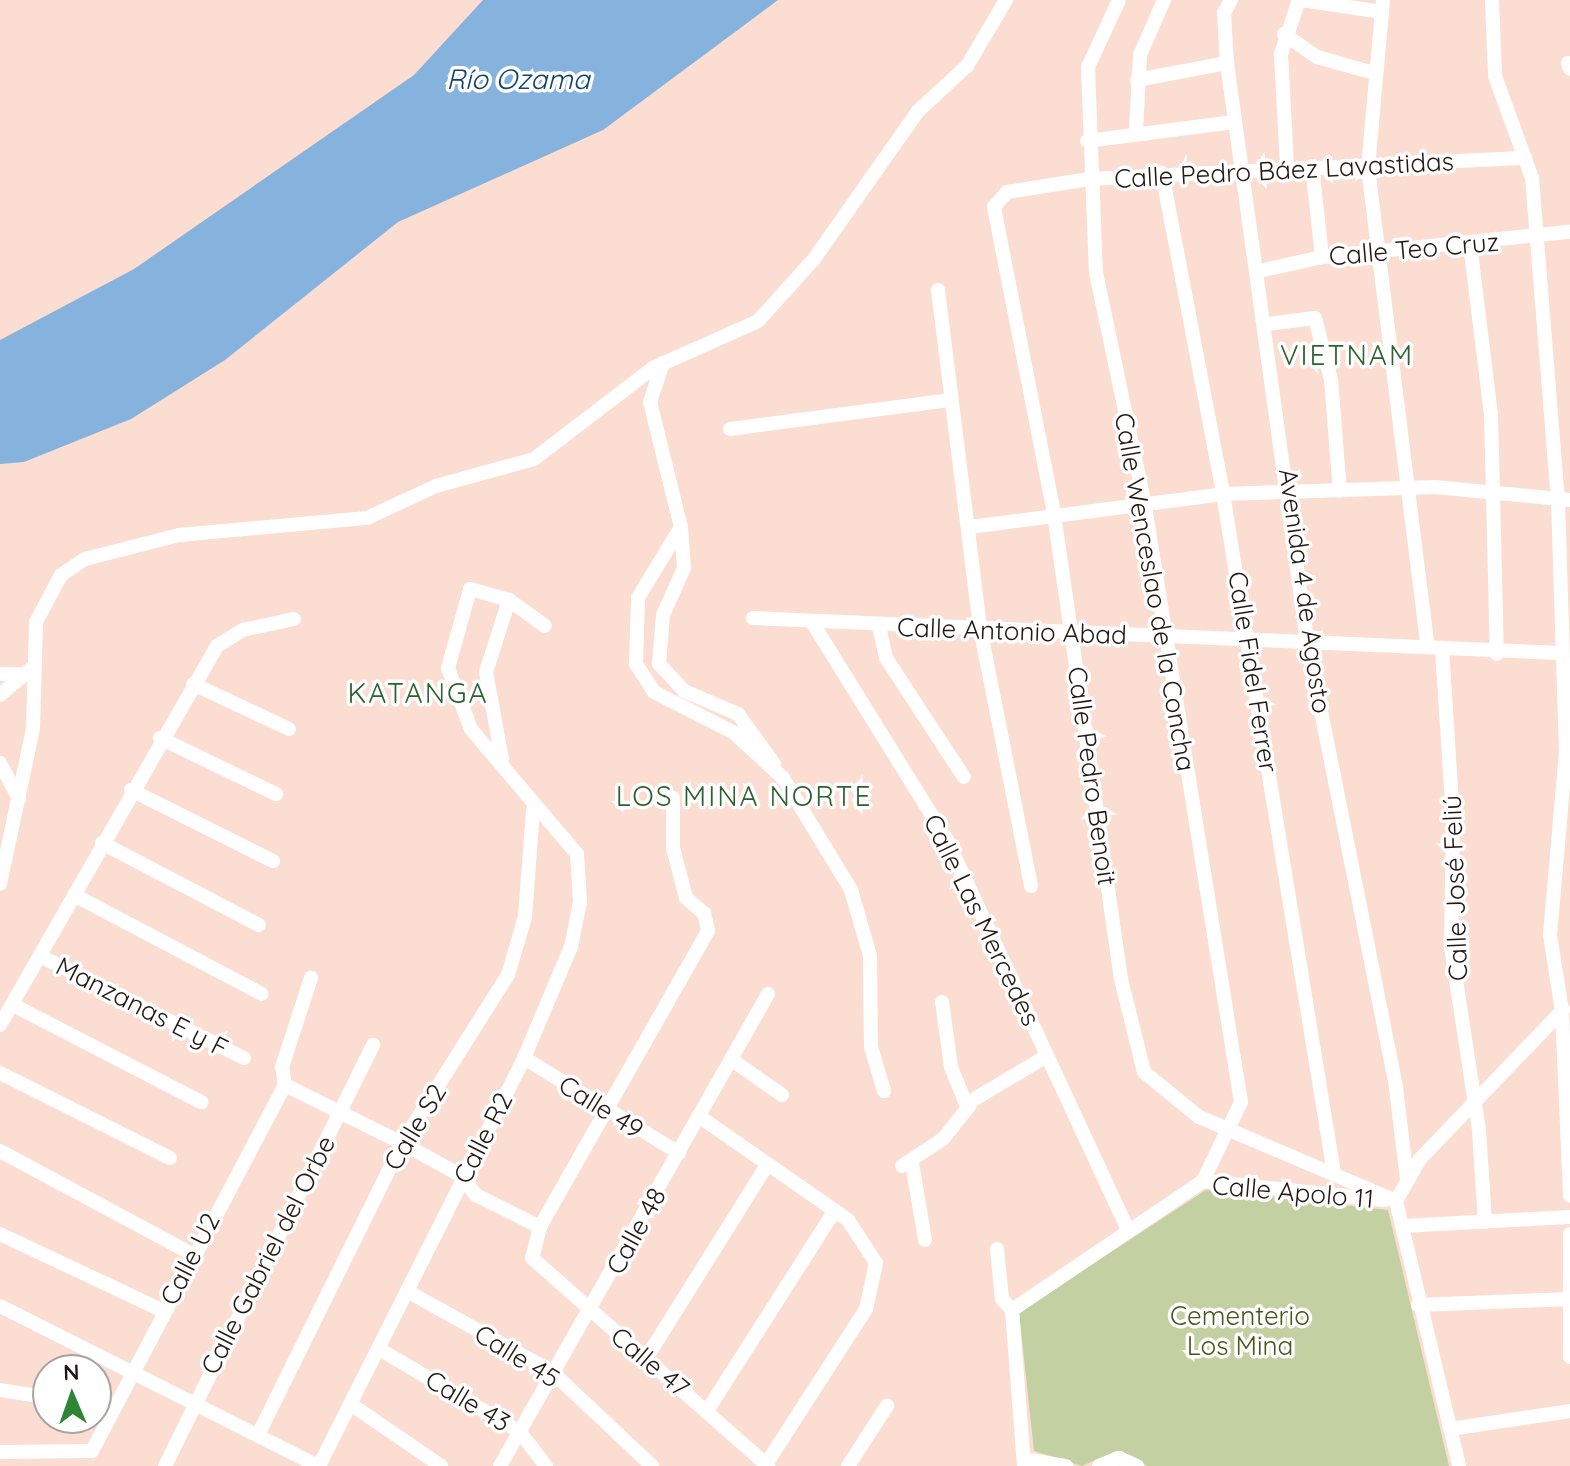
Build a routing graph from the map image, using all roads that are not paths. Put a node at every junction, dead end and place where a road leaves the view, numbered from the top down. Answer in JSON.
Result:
{"nodes":[{"id":1,"x":1006,"y":0,"type":"edge"},
{"id":2,"x":1119,"y":0,"type":"edge"},
{"id":3,"x":1164,"y":0,"type":"edge"},
{"id":4,"x":1231,"y":0,"type":"edge"},
{"id":5,"x":1300,"y":0,"type":"edge"},
{"id":6,"x":1492,"y":0,"type":"edge"},
{"id":7,"x":1382,"y":6,"type":"edge"},
{"id":8,"x":1284,"y":34,"type":"junction"},
{"id":9,"x":1227,"y":63,"type":"junction"},
{"id":10,"x":1374,"y":73,"type":"junction"},
{"id":11,"x":1137,"y":80,"type":"junction"},
{"id":12,"x":1234,"y":122,"type":"junction"},
{"id":13,"x":1136,"y":130,"type":"junction"},
{"id":14,"x":1087,"y":141,"type":"junction"},
{"id":15,"x":1525,"y":158,"type":"junction"},
{"id":16,"x":1287,"y":165,"type":"junction"},
{"id":17,"x":1312,"y":166,"type":"junction"},
{"id":18,"x":1241,"y":167,"type":"junction"},
{"id":19,"x":1368,"y":168,"type":"junction"},
{"id":20,"x":1162,"y":173,"type":"junction"},
{"id":21,"x":1089,"y":179,"type":"junction"},
{"id":22,"x":997,"y":199,"type":"joint"},
{"id":23,"x":1570,"y":232,"type":"edge"},
{"id":24,"x":1537,"y":239,"type":"junction"},
{"id":25,"x":1470,"y":244,"type":"junction"},
{"id":26,"x":1376,"y":250,"type":"junction"},
{"id":27,"x":1322,"y":257,"type":"junction"},
{"id":28,"x":1259,"y":271,"type":"junction"},
{"id":29,"x":938,"y":290,"type":"dead end"},
{"id":30,"x":1268,"y":324,"type":"junction"},
{"id":31,"x":663,"y":363,"type":"junction"},
{"id":32,"x":949,"y":400,"type":"junction"},
{"id":33,"x":730,"y":429,"type":"dead end"},
{"id":34,"x":1407,"y":488,"type":"junction"},
{"id":35,"x":1494,"y":490,"type":"junction"},
{"id":36,"x":1289,"y":491,"type":"junction"},
{"id":37,"x":1340,"y":491,"type":"junction"},
{"id":38,"x":1223,"y":494,"type":"junction"},
{"id":39,"x":1144,"y":500,"type":"junction"},
{"id":40,"x":1564,"y":500,"type":"edge"},
{"id":41,"x":1053,"y":513,"type":"junction"},
{"id":42,"x":681,"y":527,"type":"junction"},
{"id":43,"x":970,"y":527,"type":"junction"},
{"id":44,"x":1564,"y":585,"type":"edge"},
{"id":45,"x":509,"y":600,"type":"junction"},
{"id":46,"x":753,"y":618,"type":"dead end"},
{"id":47,"x":294,"y":619,"type":"dead end"},
{"id":48,"x":812,"y":622,"type":"junction"},
{"id":49,"x":545,"y":626,"type":"dead end"},
{"id":50,"x":879,"y":627,"type":"junction"},
{"id":51,"x":980,"y":628,"type":"junction"},
{"id":52,"x":1072,"y":632,"type":"junction"},
{"id":53,"x":1163,"y":637,"type":"junction"},
{"id":54,"x":1247,"y":639,"type":"junction"},
{"id":55,"x":1307,"y":641,"type":"junction"},
{"id":56,"x":1435,"y":648,"type":"junction"},
{"id":57,"x":1560,"y":653,"type":"junction"},
{"id":58,"x":1497,"y":654,"type":"junction"},
{"id":59,"x":28,"y":671,"type":"junction"},
{"id":60,"x":0,"y":674,"type":"edge"},
{"id":61,"x":193,"y":684,"type":"junction"},
{"id":62,"x":0,"y":695,"type":"edge"},
{"id":63,"x":289,"y":729,"type":"dead end"},
{"id":64,"x":160,"y":738,"type":"junction"},
{"id":65,"x":1568,"y":752,"type":"edge"},
{"id":66,"x":0,"y":763,"type":"edge"},
{"id":67,"x":503,"y":763,"type":"junction"},
{"id":68,"x":964,"y":777,"type":"dead end"},
{"id":69,"x":783,"y":778,"type":"junction"},
{"id":70,"x":131,"y":790,"type":"junction"},
{"id":71,"x":276,"y":794,"type":"dead end"},
{"id":72,"x":673,"y":798,"type":"dead end"},
{"id":73,"x":19,"y":799,"type":"junction"},
{"id":74,"x":533,"y":810,"type":"junction"},
{"id":75,"x":102,"y":843,"type":"junction"},
{"id":76,"x":273,"y":861,"type":"dead end"},
{"id":77,"x":0,"y":884,"type":"edge"},
{"id":78,"x":1031,"y":886,"type":"dead end"},
{"id":79,"x":74,"y":895,"type":"junction"},
{"id":80,"x":259,"y":925,"type":"dead end"},
{"id":81,"x":40,"y":956,"type":"junction"},
{"id":82,"x":311,"y":978,"type":"dead end"},
{"id":83,"x":262,"y":994,"type":"dead end"},
{"id":84,"x":768,"y":994,"type":"dead end"},
{"id":85,"x":942,"y":1002,"type":"dead end"},
{"id":86,"x":13,"y":1005,"type":"junction"},
{"id":87,"x":1566,"y":1007,"type":"edge"},
{"id":88,"x":0,"y":1025,"type":"edge"},
{"id":89,"x":373,"y":1045,"type":"dead end"},
{"id":90,"x":1047,"y":1056,"type":"junction"},
{"id":91,"x":244,"y":1058,"type":"dead end"},
{"id":92,"x":524,"y":1058,"type":"junction"},
{"id":93,"x":732,"y":1060,"type":"junction"},
{"id":94,"x":0,"y":1073,"type":"edge"},
{"id":95,"x":285,"y":1085,"type":"junction"},
{"id":96,"x":884,"y":1091,"type":"dead end"},
{"id":97,"x":782,"y":1095,"type":"dead end"},
{"id":98,"x":201,"y":1102,"type":"dead end"},
{"id":99,"x":970,"y":1105,"type":"junction"},
{"id":100,"x":1475,"y":1106,"type":"junction"},
{"id":101,"x":342,"y":1114,"type":"junction"},
{"id":102,"x":608,"y":1115,"type":"junction"},
{"id":103,"x":700,"y":1117,"type":"junction"},
{"id":104,"x":1226,"y":1129,"type":"junction"},
{"id":105,"x":402,"y":1143,"type":"junction"},
{"id":106,"x":0,"y":1151,"type":"edge"},
{"id":107,"x":679,"y":1153,"type":"junction"},
{"id":108,"x":170,"y":1158,"type":"dead end"},
{"id":109,"x":767,"y":1165,"type":"junction"},
{"id":110,"x":1334,"y":1173,"type":"junction"},
{"id":111,"x":462,"y":1176,"type":"junction"},
{"id":112,"x":1407,"y":1179,"type":"junction"},
{"id":113,"x":1203,"y":1181,"type":"junction"},
{"id":114,"x":1570,"y":1196,"type":"edge"},
{"id":115,"x":1396,"y":1201,"type":"junction"},
{"id":116,"x":835,"y":1210,"type":"junction"},
{"id":117,"x":1570,"y":1217,"type":"edge"},
{"id":118,"x":1485,"y":1222,"type":"junction"},
{"id":119,"x":1403,"y":1226,"type":"junction"},
{"id":120,"x":540,"y":1227,"type":"junction"},
{"id":121,"x":1128,"y":1230,"type":"junction"},
{"id":122,"x":0,"y":1234,"type":"edge"},
{"id":123,"x":1570,"y":1234,"type":"edge"},
{"id":124,"x":925,"y":1240,"type":"dead end"},
{"id":125,"x":997,"y":1249,"type":"dead end"},
{"id":126,"x":190,"y":1253,"type":"junction"},
{"id":127,"x":407,"y":1291,"type":"junction"},
{"id":128,"x":1568,"y":1299,"type":"edge"},
{"id":129,"x":1418,"y":1305,"type":"junction"},
{"id":130,"x":0,"y":1306,"type":"edge"},
{"id":131,"x":1012,"y":1310,"type":"junction"},
{"id":132,"x":164,"y":1311,"type":"junction"},
{"id":133,"x":590,"y":1312,"type":"junction"},
{"id":134,"x":379,"y":1349,"type":"junction"},
{"id":135,"x":647,"y":1357,"type":"junction"},
{"id":136,"x":1570,"y":1357,"type":"edge"},
{"id":137,"x":551,"y":1371,"type":"junction"},
{"id":138,"x":132,"y":1375,"type":"junction"},
{"id":139,"x":0,"y":1390,"type":"edge"},
{"id":140,"x":32,"y":1395,"type":"edge"},
{"id":141,"x":192,"y":1403,"type":"junction"},
{"id":142,"x":352,"y":1405,"type":"junction"},
{"id":143,"x":887,"y":1406,"type":"dead end"},
{"id":144,"x":707,"y":1411,"type":"junction"},
{"id":145,"x":1570,"y":1411,"type":"edge"},
{"id":146,"x":1450,"y":1429,"type":"junction"},
{"id":147,"x":520,"y":1432,"type":"junction"},
{"id":148,"x":258,"y":1435,"type":"junction"},
{"id":149,"x":0,"y":1452,"type":"edge"},
{"id":150,"x":87,"y":1460,"type":"edge"},
{"id":151,"x":1024,"y":1463,"type":"edge"},
{"id":152,"x":167,"y":1465,"type":"edge"},
{"id":153,"x":767,"y":1465,"type":"edge"},
{"id":154,"x":318,"y":1466,"type":"edge"},
{"id":155,"x":441,"y":1466,"type":"edge"},
{"id":156,"x":500,"y":1466,"type":"edge"},
{"id":157,"x":546,"y":1466,"type":"edge"},
{"id":158,"x":652,"y":1466,"type":"edge"},
{"id":159,"x":848,"y":1466,"type":"edge"},
{"id":160,"x":1066,"y":1466,"type":"edge"},
{"id":161,"x":1099,"y":1466,"type":"edge"},
{"id":162,"x":1137,"y":1466,"type":"edge"},
{"id":163,"x":1459,"y":1466,"type":"edge"}],
"edges":[{"from":1,"to":31,"type":"street"},
{"from":2,"to":14,"type":"street","name":"Calle Wenceslao de la Concha"},
{"from":3,"to":11,"type":"street"},
{"from":4,"to":9,"type":"street","name":"Avenida 4 de Agosto"},
{"from":5,"to":7,"type":"street"},
{"from":5,"to":8,"type":"street"},
{"from":6,"to":15,"type":"street"},
{"from":7,"to":10,"type":"street","name":"Calle José Feliú"},
{"from":8,"to":10,"type":"street"},
{"from":8,"to":16,"type":"street"},
{"from":9,"to":11,"type":"street"},
{"from":9,"to":12,"type":"street","name":"Avenida 4 de Agosto"},
{"from":10,"to":19,"type":"street","name":"Calle José Feliú"},
{"from":11,"to":13,"type":"street"},
{"from":12,"to":13,"type":"street"},
{"from":12,"to":18,"type":"street","name":"Avenida 4 de Agosto"},
{"from":13,"to":14,"type":"street"},
{"from":14,"to":21,"type":"street","name":"Calle Wenceslao de la Concha"},
{"from":15,"to":19,"type":"street","name":"Calle Pedro Báez Lavastidas"},
{"from":15,"to":24,"type":"street"},
{"from":16,"to":17,"type":"street","name":"Calle Pedro Báez Lavastidas"},
{"from":16,"to":18,"type":"street","name":"Calle Pedro Báez Lavastidas"},
{"from":17,"to":19,"type":"street","name":"Calle Pedro Báez Lavastidas"},
{"from":17,"to":27,"type":"street"},
{"from":18,"to":20,"type":"street","name":"Calle Pedro Báez Lavastidas"},
{"from":18,"to":28,"type":"street","name":"Avenida 4 de Agosto"},
{"from":19,"to":26,"type":"street","name":"Calle José Feliú"},
{"from":20,"to":21,"type":"street","name":"Calle Pedro Báez Lavastidas"},
{"from":20,"to":38,"type":"street","name":"Calle Fidel Ferrer"},
{"from":21,"to":22,"type":"street","name":"Calle Pedro Báez Lavastidas"},
{"from":21,"to":39,"type":"street","name":"Calle Wenceslao de la Concha"},
{"from":22,"to":41,"type":"street","name":"Calle Pedro Benoit"},
{"from":23,"to":24,"type":"street","name":"Calle Teo Cruz"},
{"from":24,"to":25,"type":"street","name":"Calle Teo Cruz"},
{"from":24,"to":40,"type":"street"},
{"from":25,"to":26,"type":"street","name":"Calle Teo Cruz"},
{"from":25,"to":35,"type":"street"},
{"from":26,"to":27,"type":"street","name":"Calle Teo Cruz"},
{"from":26,"to":34,"type":"street","name":"Calle José Feliú"},
{"from":27,"to":28,"type":"street","name":"Calle Teo Cruz"},
{"from":28,"to":30,"type":"street","name":"Avenida 4 de Agosto"},
{"from":29,"to":32,"type":"street"},
{"from":30,"to":36,"type":"street","name":"Avenida 4 de Agosto"},
{"from":30,"to":37,"type":"street"},
{"from":31,"to":42,"type":"street"},
{"from":31,"to":59,"type":"street"},
{"from":32,"to":33,"type":"street"},
{"from":32,"to":43,"type":"street"},
{"from":34,"to":35,"type":"street"},
{"from":34,"to":37,"type":"street"},
{"from":34,"to":56,"type":"street","name":"Calle José Feliú"},
{"from":35,"to":40,"type":"street"},
{"from":35,"to":58,"type":"street"},
{"from":36,"to":37,"type":"street"},
{"from":36,"to":38,"type":"street"},
{"from":36,"to":55,"type":"street","name":"Avenida 4 de Agosto"},
{"from":38,"to":39,"type":"street"},
{"from":38,"to":54,"type":"street","name":"Calle Fidel Ferrer"},
{"from":39,"to":41,"type":"street"},
{"from":39,"to":53,"type":"street","name":"Calle Wenceslao de la Concha"},
{"from":40,"to":44,"type":"street"},
{"from":41,"to":43,"type":"street"},
{"from":41,"to":52,"type":"street","name":"Calle Pedro Benoit"},
{"from":42,"to":69,"type":"street"},
{"from":42,"to":69,"type":"street"},
{"from":43,"to":51,"type":"street"},
{"from":44,"to":57,"type":"street"},
{"from":45,"to":49,"type":"street"},
{"from":45,"to":67,"type":"street"},
{"from":45,"to":67,"type":"street"},
{"from":46,"to":48,"type":"street","name":"Calle Antonio Abad"},
{"from":47,"to":61,"type":"street"},
{"from":48,"to":50,"type":"street","name":"Calle Antonio Abad"},
{"from":48,"to":90,"type":"street","name":"Calle Las Mercedes"},
{"from":50,"to":51,"type":"street","name":"Calle Antonio Abad"},
{"from":50,"to":68,"type":"street"},
{"from":51,"to":52,"type":"street","name":"Calle Antonio Abad"},
{"from":51,"to":78,"type":"street"},
{"from":52,"to":53,"type":"street","name":"Calle Antonio Abad"},
{"from":52,"to":104,"type":"street","name":"Calle Pedro Benoit"},
{"from":53,"to":54,"type":"street","name":"Calle Antonio Abad"},
{"from":53,"to":104,"type":"street","name":"Calle Wenceslao de la Concha"},
{"from":54,"to":55,"type":"street","name":"Calle Antonio Abad"},
{"from":54,"to":110,"type":"street","name":"Calle Fidel Ferrer"},
{"from":55,"to":56,"type":"street","name":"Calle Antonio Abad"},
{"from":55,"to":112,"type":"street","name":"Avenida 4 de Agosto"},
{"from":56,"to":58,"type":"street","name":"Calle Antonio Abad"},
{"from":56,"to":100,"type":"street","name":"Calle José Feliú"},
{"from":57,"to":58,"type":"street","name":"Calle Antonio Abad"},
{"from":57,"to":65,"type":"street"},
{"from":59,"to":60,"type":"street"},
{"from":59,"to":62,"type":"street"},
{"from":59,"to":73,"type":"street"},
{"from":61,"to":63,"type":"street"},
{"from":61,"to":64,"type":"street"},
{"from":64,"to":70,"type":"street"},
{"from":64,"to":71,"type":"street"},
{"from":65,"to":87,"type":"street"},
{"from":66,"to":73,"type":"street"},
{"from":67,"to":74,"type":"street","name":"Calle R2"},
{"from":69,"to":96,"type":"street"},
{"from":70,"to":75,"type":"street"},
{"from":70,"to":76,"type":"street"},
{"from":72,"to":102,"type":"street"},
{"from":73,"to":77,"type":"street"},
{"from":74,"to":92,"type":"street","name":"Calle R2"},
{"from":74,"to":105,"type":"street","name":"Calle S2"},
{"from":75,"to":79,"type":"street"},
{"from":75,"to":80,"type":"street"},
{"from":79,"to":81,"type":"street"},
{"from":79,"to":83,"type":"street"},
{"from":81,"to":86,"type":"street"},
{"from":81,"to":91,"type":"street","name":"Manzanas E y F"},
{"from":82,"to":95,"type":"street","name":"Calle U2"},
{"from":84,"to":93,"type":"street","name":"Calle 48"},
{"from":85,"to":99,"type":"street"},
{"from":86,"to":88,"type":"street"},
{"from":86,"to":98,"type":"street"},
{"from":87,"to":100,"type":"street","name":"Calle Apolo 11"},
{"from":87,"to":114,"type":"street"},
{"from":89,"to":101,"type":"street","name":"Calle Gabriel del Orbe"},
{"from":90,"to":99,"type":"street"},
{"from":90,"to":121,"type":"street","name":"Calle Las Mercedes"},
{"from":92,"to":102,"type":"street","name":"Calle 49"},
{"from":92,"to":111,"type":"street","name":"Calle R2"},
{"from":93,"to":97,"type":"street"},
{"from":93,"to":103,"type":"street","name":"Calle 48"},
{"from":94,"to":108,"type":"street"},
{"from":95,"to":101,"type":"street"},
{"from":95,"to":126,"type":"street","name":"Calle U2"},
{"from":99,"to":124,"type":"street"},
{"from":100,"to":112,"type":"street","name":"Calle Apolo 11"},
{"from":100,"to":118,"type":"street","name":"Calle José Feliú"},
{"from":101,"to":105,"type":"street"},
{"from":101,"to":141,"type":"street","name":"Calle Gabriel del Orbe"},
{"from":102,"to":107,"type":"street","name":"Calle 49"},
{"from":102,"to":120,"type":"street"},
{"from":103,"to":107,"type":"street","name":"Calle 48"},
{"from":103,"to":109,"type":"street"},
{"from":104,"to":110,"type":"street","name":"Calle Pedro Benoit"},
{"from":104,"to":113,"type":"street","name":"Calle Wenceslao de la Concha"},
{"from":105,"to":111,"type":"street"},
{"from":105,"to":148,"type":"street","name":"Calle S2"},
{"from":106,"to":126,"type":"street"},
{"from":107,"to":133,"type":"street","name":"Calle 48"},
{"from":109,"to":116,"type":"street"},
{"from":109,"to":135,"type":"street"},
{"from":110,"to":115,"type":"street","name":"Calle Pedro Benoit"},
{"from":111,"to":120,"type":"street"},
{"from":111,"to":127,"type":"street","name":"Calle R2"},
{"from":112,"to":115,"type":"street","name":"Calle Apolo 11"},
{"from":113,"to":115,"type":"street","name":"Calle Apolo 11"},
{"from":113,"to":121,"type":"street","name":"Calle Apolo 11"},
{"from":115,"to":119,"type":"street"},
{"from":116,"to":144,"type":"street"},
{"from":116,"to":153,"type":"street"},
{"from":117,"to":118,"type":"street"},
{"from":118,"to":119,"type":"street"},
{"from":119,"to":129,"type":"street"},
{"from":120,"to":133,"type":"street","name":"Calle 47"},
{"from":121,"to":131,"type":"street","name":"Calle Apolo 11"},
{"from":122,"to":132,"type":"street"},
{"from":123,"to":128,"type":"street"},
{"from":125,"to":131,"type":"street"},
{"from":126,"to":132,"type":"street","name":"Calle U2"},
{"from":127,"to":134,"type":"street","name":"Calle R2"},
{"from":127,"to":137,"type":"street","name":"Calle 45"},
{"from":128,"to":129,"type":"street"},
{"from":128,"to":136,"type":"street"},
{"from":129,"to":146,"type":"street"},
{"from":130,"to":138,"type":"street"},
{"from":131,"to":151,"type":"street"},
{"from":132,"to":138,"type":"street","name":"Calle U2"},
{"from":133,"to":135,"type":"street","name":"Calle 47"},
{"from":133,"to":137,"type":"street","name":"Calle 48"},
{"from":134,"to":142,"type":"street","name":"Calle R2"},
{"from":134,"to":147,"type":"street","name":"Calle 43"},
{"from":135,"to":144,"type":"street","name":"Calle 47"},
{"from":137,"to":147,"type":"street","name":"Calle 48"},
{"from":137,"to":158,"type":"street","name":"Calle 45"},
{"from":138,"to":141,"type":"street"},
{"from":138,"to":150,"type":"street","name":"Calle U2"},
{"from":139,"to":140,"type":"street"},
{"from":141,"to":148,"type":"street"},
{"from":141,"to":152,"type":"street","name":"Calle Gabriel del Orbe"},
{"from":142,"to":154,"type":"street","name":"Calle R2"},
{"from":142,"to":155,"type":"street"},
{"from":143,"to":159,"type":"street"},
{"from":144,"to":153,"type":"street","name":"Calle 47"},
{"from":145,"to":146,"type":"street"},
{"from":146,"to":163,"type":"street"},
{"from":147,"to":156,"type":"street","name":"Calle 48"},
{"from":147,"to":157,"type":"street","name":"Calle 43"},
{"from":148,"to":154,"type":"street"},
{"from":149,"to":150,"type":"street","name":"Calle U2"},
{"from":151,"to":160,"type":"street"},
{"from":161,"to":162,"type":"street"}]}
